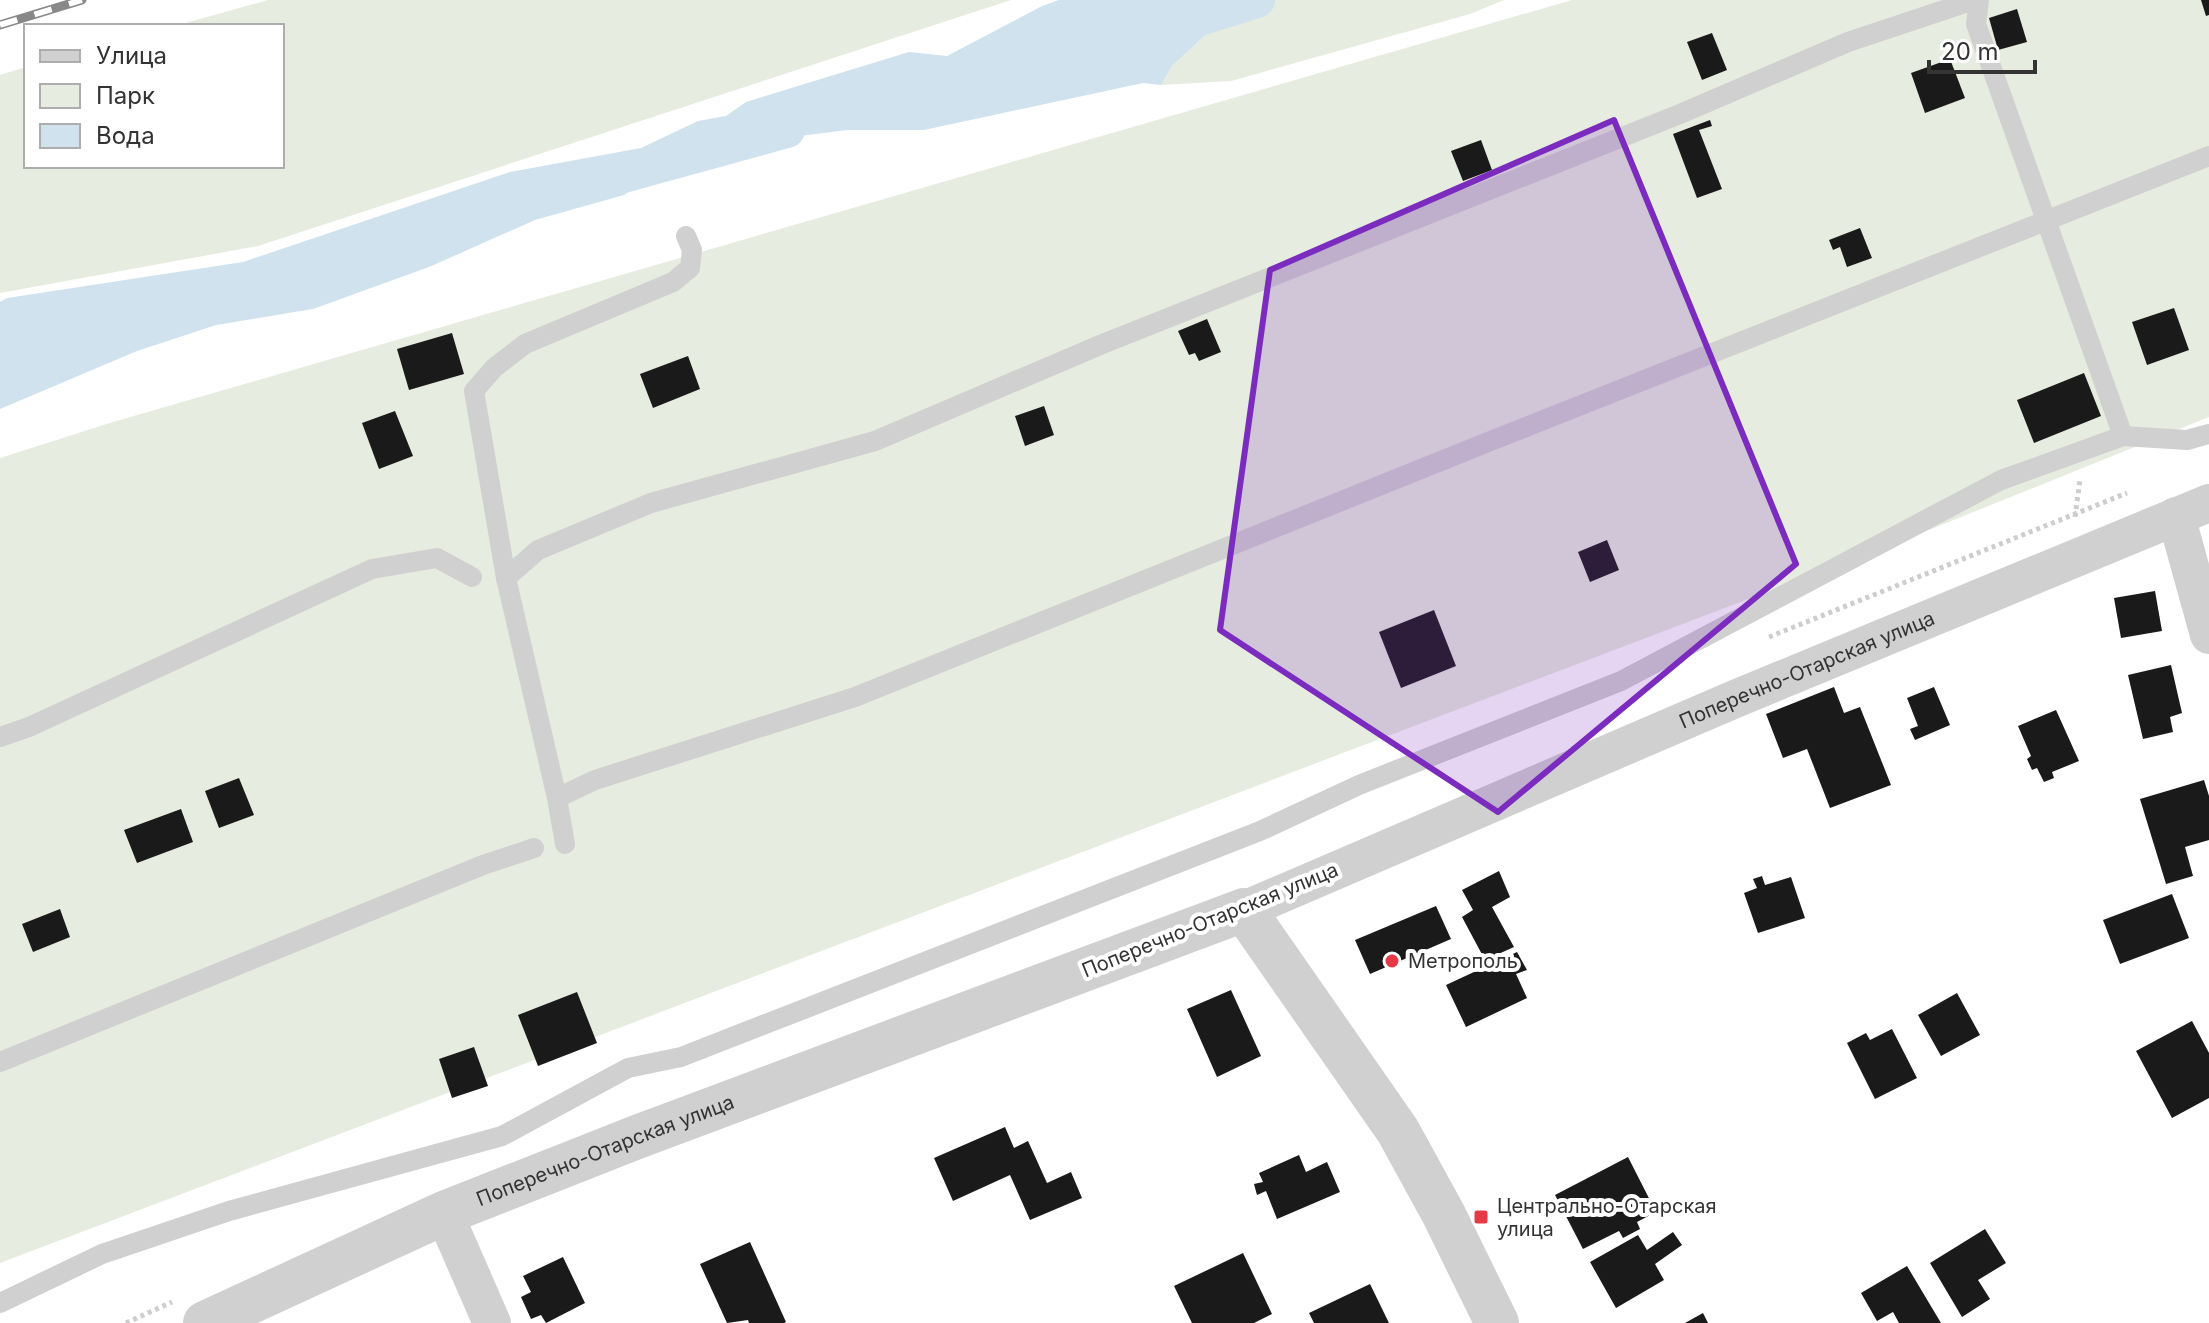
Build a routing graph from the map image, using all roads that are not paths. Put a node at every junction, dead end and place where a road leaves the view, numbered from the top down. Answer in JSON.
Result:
{"nodes":[{"id":1,"x":1977,"y":0,"type":"edge"},
{"id":2,"x":2209,"y":156,"type":"edge"},
{"id":3,"x":2045,"y":219,"type":"junction"},
{"id":4,"x":686,"y":236,"type":"dead end"},
{"id":5,"x":2209,"y":434,"type":"edge"},
{"id":6,"x":2123,"y":436,"type":"junction"},
{"id":7,"x":2193,"y":510,"type":"edge"},
{"id":8,"x":472,"y":577,"type":"dead end"},
{"id":9,"x":506,"y":578,"type":"junction"},
{"id":10,"x":2209,"y":635,"type":"edge"},
{"id":11,"x":0,"y":737,"type":"edge"},
{"id":12,"x":557,"y":798,"type":"junction"},
{"id":13,"x":565,"y":844,"type":"dead end"},
{"id":14,"x":534,"y":848,"type":"dead end"},
{"id":15,"x":1244,"y":910,"type":"junction"},
{"id":16,"x":0,"y":1062,"type":"edge"},
{"id":17,"x":444,"y":1213,"type":"junction"},
{"id":18,"x":0,"y":1303,"type":"edge"},
{"id":19,"x":205,"y":1323,"type":"edge"},
{"id":20,"x":492,"y":1323,"type":"edge"},
{"id":21,"x":1497,"y":1323,"type":"edge"}],
"edges":[{"from":1,"to":3,"type":"lane"},
{"from":1,"to":9,"type":"lane"},
{"from":2,"to":3,"type":"lane"},
{"from":3,"to":6,"type":"lane"},
{"from":3,"to":12,"type":"lane"},
{"from":4,"to":9,"type":"lane"},
{"from":5,"to":6,"type":"lane"},
{"from":6,"to":18,"type":"lane"},
{"from":7,"to":10,"type":"street"},
{"from":7,"to":15,"type":"street","name":"Поперечно-Отарская улица"},
{"from":8,"to":11,"type":"lane"},
{"from":9,"to":12,"type":"lane"},
{"from":12,"to":13,"type":"lane"},
{"from":14,"to":16,"type":"lane"},
{"from":15,"to":17,"type":"street","name":"Поперечно-Отарская улица"},
{"from":15,"to":21,"type":"street"},
{"from":17,"to":19,"type":"street","name":"Поперечно-Отарская улица"},
{"from":17,"to":20,"type":"street"}]}
